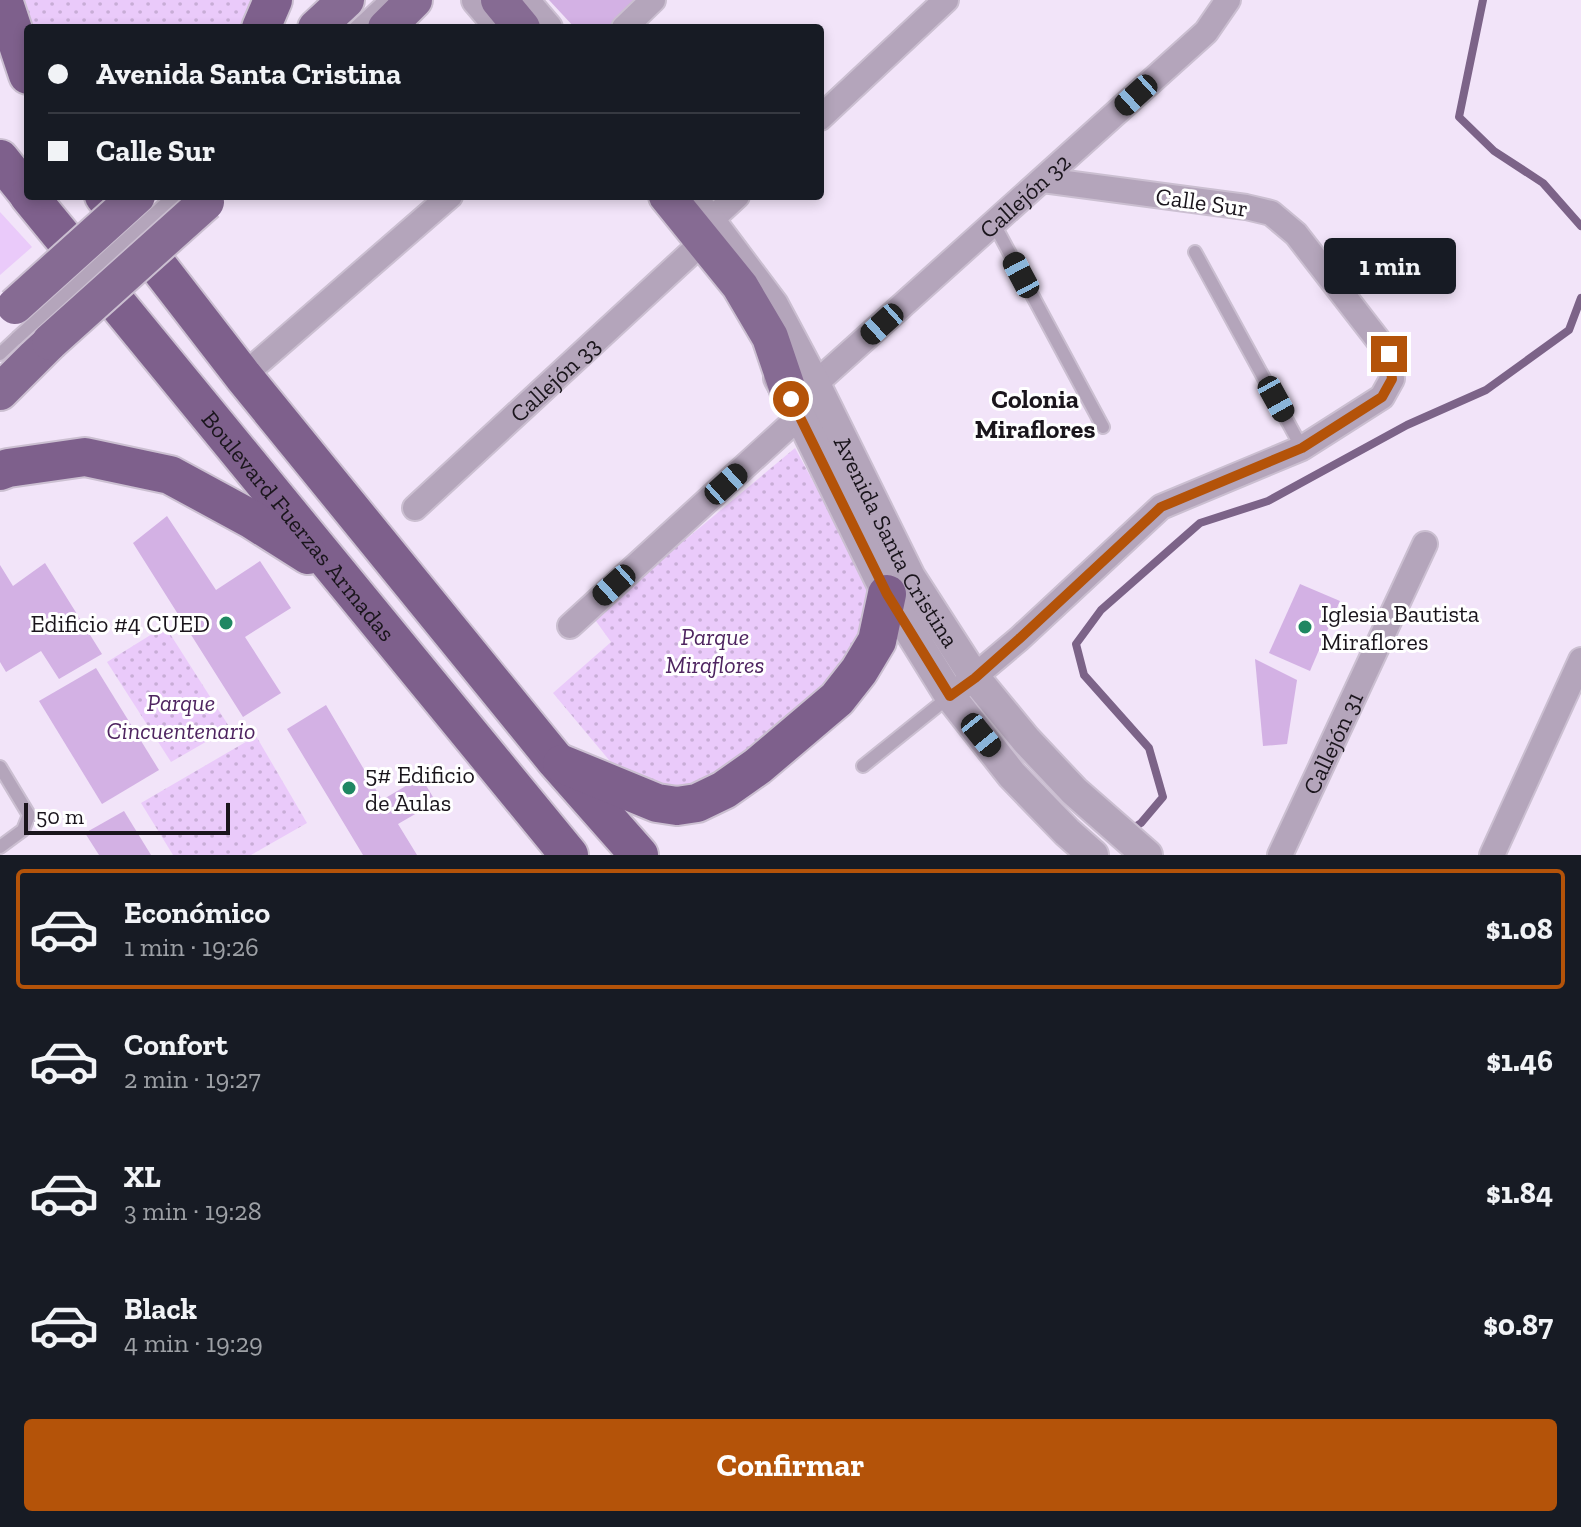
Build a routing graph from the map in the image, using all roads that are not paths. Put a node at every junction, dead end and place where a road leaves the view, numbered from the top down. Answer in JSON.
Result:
{"nodes":[{"id":1,"x":3,"y":0,"type":"edge"},
{"id":2,"x":273,"y":0,"type":"edge"},
{"id":3,"x":346,"y":0,"type":"edge"},
{"id":4,"x":385,"y":0,"type":"edge"},
{"id":5,"x":414,"y":0,"type":"edge"},
{"id":6,"x":477,"y":0,"type":"edge"},
{"id":7,"x":499,"y":0,"type":"edge"},
{"id":8,"x":523,"y":0,"type":"edge"},
{"id":9,"x":653,"y":0,"type":"edge"},
{"id":10,"x":946,"y":0,"type":"edge"},
{"id":11,"x":1228,"y":0,"type":"edge"},
{"id":12,"x":263,"y":24,"type":"edge"},
{"id":13,"x":320,"y":24,"type":"edge"},
{"id":14,"x":359,"y":24,"type":"edge"},
{"id":15,"x":390,"y":24,"type":"edge"},
{"id":16,"x":498,"y":24,"type":"edge"},
{"id":17,"x":519,"y":24,"type":"edge"},
{"id":18,"x":544,"y":24,"type":"edge"},
{"id":19,"x":628,"y":24,"type":"edge"},
{"id":20,"x":24,"y":63,"type":"edge"},
{"id":21,"x":0,"y":66,"type":"edge"},
{"id":22,"x":24,"y":95,"type":"edge"},
{"id":23,"x":824,"y":114,"type":"edge"},
{"id":24,"x":0,"y":159,"type":"edge"},
{"id":25,"x":1043,"y":180,"type":"junction"},
{"id":26,"x":21,"y":189,"type":"edge"},
{"id":27,"x":30,"y":200,"type":"edge"},
{"id":28,"x":107,"y":200,"type":"edge"},
{"id":29,"x":133,"y":200,"type":"edge"},
{"id":30,"x":194,"y":200,"type":"edge"},
{"id":31,"x":445,"y":200,"type":"edge"},
{"id":32,"x":649,"y":200,"type":"edge"},
{"id":33,"x":670,"y":200,"type":"edge"},
{"id":34,"x":693,"y":200,"type":"edge"},
{"id":35,"x":733,"y":200,"type":"edge"},
{"id":36,"x":710,"y":221,"type":"junction"},
{"id":37,"x":994,"y":224,"type":"junction"},
{"id":38,"x":693,"y":251,"type":"junction"},
{"id":39,"x":1195,"y":252,"type":"dead end"},
{"id":40,"x":20,"y":326,"type":"edge"},
{"id":41,"x":0,"y":354,"type":"edge"},
{"id":42,"x":243,"y":376,"type":"junction"},
{"id":43,"x":0,"y":392,"type":"edge"},
{"id":44,"x":802,"y":399,"type":"junction"},
{"id":45,"x":1103,"y":427,"type":"dead end"},
{"id":46,"x":1302,"y":448,"type":"junction"},
{"id":47,"x":0,"y":471,"type":"edge"},
{"id":48,"x":415,"y":508,"type":"dead end"},
{"id":49,"x":1425,"y":544,"type":"dead end"},
{"id":50,"x":337,"y":573,"type":"junction"},
{"id":51,"x":899,"y":585,"type":"junction"},
{"id":52,"x":570,"y":626,"type":"dead end"},
{"id":53,"x":1581,"y":660,"type":"edge"},
{"id":54,"x":975,"y":678,"type":"junction"},
{"id":55,"x":950,"y":696,"type":"junction"},
{"id":56,"x":556,"y":761,"type":"junction"},
{"id":57,"x":863,"y":766,"type":"dead end"},
{"id":58,"x":0,"y":767,"type":"edge"},
{"id":59,"x":0,"y":847,"type":"edge"},
{"id":60,"x":1143,"y":852,"type":"edge"},
{"id":61,"x":569,"y":855,"type":"edge"},
{"id":62,"x":639,"y":855,"type":"edge"},
{"id":63,"x":1093,"y":855,"type":"edge"},
{"id":64,"x":1280,"y":855,"type":"edge"},
{"id":65,"x":1492,"y":855,"type":"edge"}],
"edges":[{"from":1,"to":20,"type":"highway"},
{"from":2,"to":12,"type":"highway"},
{"from":3,"to":13,"type":"main road"},
{"from":4,"to":14,"type":"lane"},
{"from":5,"to":15,"type":"main road"},
{"from":6,"to":16,"type":"street"},
{"from":7,"to":17,"type":"main road"},
{"from":8,"to":18,"type":"street"},
{"from":9,"to":19,"type":"street"},
{"from":10,"to":23,"type":"street"},
{"from":11,"to":25,"type":"street","name":"Callejón 32"},
{"from":21,"to":22,"type":"highway"},
{"from":24,"to":26,"type":"highway","name":"Boulevard Fuerzas Armadas"},
{"from":25,"to":37,"type":"street","name":"Callejón 32"},
{"from":25,"to":46,"type":"street","name":"Calle Sur"},
{"from":27,"to":50,"type":"highway","name":"Boulevard Fuerzas Armadas"},
{"from":28,"to":42,"type":"highway"},
{"from":29,"to":40,"type":"main road","bridge":true},
{"from":30,"to":40,"type":"main road","bridge":true},
{"from":31,"to":42,"type":"street"},
{"from":32,"to":38,"type":"street","name":"Avenida Santa Cristina"},
{"from":33,"to":44,"type":"main road"},
{"from":34,"to":36,"type":"street","name":"Avenida Santa Cristina"},
{"from":35,"to":36,"type":"street"},
{"from":36,"to":44,"type":"street","name":"Avenida Santa Cristina"},
{"from":37,"to":44,"type":"street","name":"Callejón 32"},
{"from":37,"to":45,"type":"lane"},
{"from":38,"to":44,"type":"street","name":"Avenida Santa Cristina"},
{"from":38,"to":48,"type":"street","name":"Callejón 33"},
{"from":39,"to":46,"type":"lane"},
{"from":40,"to":41,"type":"lane"},
{"from":40,"to":43,"type":"main road"},
{"from":42,"to":56,"type":"highway"},
{"from":44,"to":51,"type":"street","name":"Avenida Santa Cristina"},
{"from":44,"to":52,"type":"street","name":"Callejón 32"},
{"from":46,"to":54,"type":"street","name":"Calle Sur"},
{"from":47,"to":50,"type":"highway"},
{"from":49,"to":64,"type":"street","name":"Callejón 31"},
{"from":50,"to":61,"type":"highway","name":"Boulevard Fuerzas Armadas"},
{"from":51,"to":54,"type":"street","name":"Avenida Santa Cristina"},
{"from":51,"to":55,"type":"street","name":"Avenida Santa Cristina"},
{"from":51,"to":56,"type":"highway"},
{"from":53,"to":65,"type":"street"},
{"from":54,"to":55,"type":"street","name":"Calle Sur"},
{"from":54,"to":60,"type":"street","name":"Avenida Santa Cristina"},
{"from":55,"to":57,"type":"lane"},
{"from":55,"to":63,"type":"street","name":"Avenida Santa Cristina"},
{"from":56,"to":62,"type":"highway"},
{"from":58,"to":59,"type":"lane"}]}
